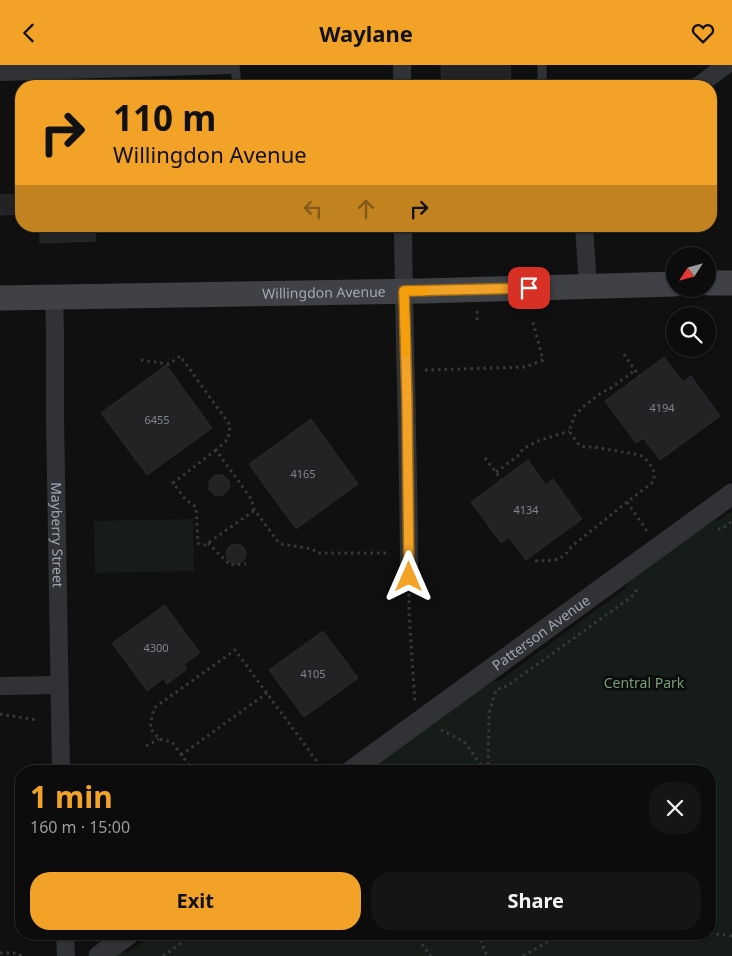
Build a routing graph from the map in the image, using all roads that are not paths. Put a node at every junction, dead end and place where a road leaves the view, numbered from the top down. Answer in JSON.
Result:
{"nodes":[{"id":1,"x":230,"y":65,"type":"edge"},
{"id":2,"x":235,"y":65,"type":"edge"},
{"id":3,"x":402,"y":65,"type":"edge"},
{"id":4,"x":542,"y":65,"type":"edge"},
{"id":5,"x":726,"y":65,"type":"edge"},
{"id":6,"x":0,"y":72,"type":"edge"},
{"id":7,"x":236,"y":80,"type":"edge"},
{"id":8,"x":402,"y":80,"type":"edge"},
{"id":9,"x":542,"y":80,"type":"edge"},
{"id":10,"x":706,"y":80,"type":"edge"},
{"id":11,"x":403,"y":232,"type":"edge"},
{"id":12,"x":584,"y":232,"type":"edge"},
{"id":13,"x":716,"y":283,"type":"edge"},
{"id":14,"x":732,"y":283,"type":"edge"},
{"id":15,"x":666,"y":284,"type":"edge"},
{"id":16,"x":588,"y":286,"type":"junction"},
{"id":17,"x":404,"y":291,"type":"junction"},
{"id":18,"x":54,"y":297,"type":"junction"},
{"id":19,"x":0,"y":298,"type":"edge"},
{"id":20,"x":732,"y":494,"type":"edge"},
{"id":21,"x":409,"y":577,"type":"dead end"},
{"id":22,"x":59,"y":685,"type":"junction"},
{"id":23,"x":0,"y":687,"type":"edge"},
{"id":24,"x":61,"y":765,"type":"edge"},
{"id":25,"x":359,"y":765,"type":"edge"},
{"id":26,"x":65,"y":940,"type":"edge"},
{"id":27,"x":121,"y":940,"type":"edge"},
{"id":28,"x":66,"y":956,"type":"edge"},
{"id":29,"x":99,"y":956,"type":"edge"}],
"edges":[{"from":1,"to":6,"type":"street"},
{"from":2,"to":7,"type":"lane"},
{"from":3,"to":8,"type":"street"},
{"from":4,"to":9,"type":"lane"},
{"from":5,"to":10,"type":"street"},
{"from":11,"to":17,"type":"street"},
{"from":12,"to":16,"type":"street"},
{"from":13,"to":14,"type":"main road"},
{"from":15,"to":16,"type":"main road","name":"Willingdon Avenue"},
{"from":16,"to":17,"type":"main road","name":"Willingdon Avenue"},
{"from":17,"to":18,"type":"main road","name":"Willingdon Avenue"},
{"from":17,"to":21,"type":"street"},
{"from":18,"to":19,"type":"main road","name":"Willingdon Avenue"},
{"from":18,"to":22,"type":"street","name":"Mayberry Street"},
{"from":20,"to":25,"type":"street","name":"Patterson Avenue"},
{"from":22,"to":23,"type":"street"},
{"from":22,"to":24,"type":"street","name":"Mayberry Street"},
{"from":26,"to":28,"type":"street"},
{"from":27,"to":29,"type":"street"}]}
